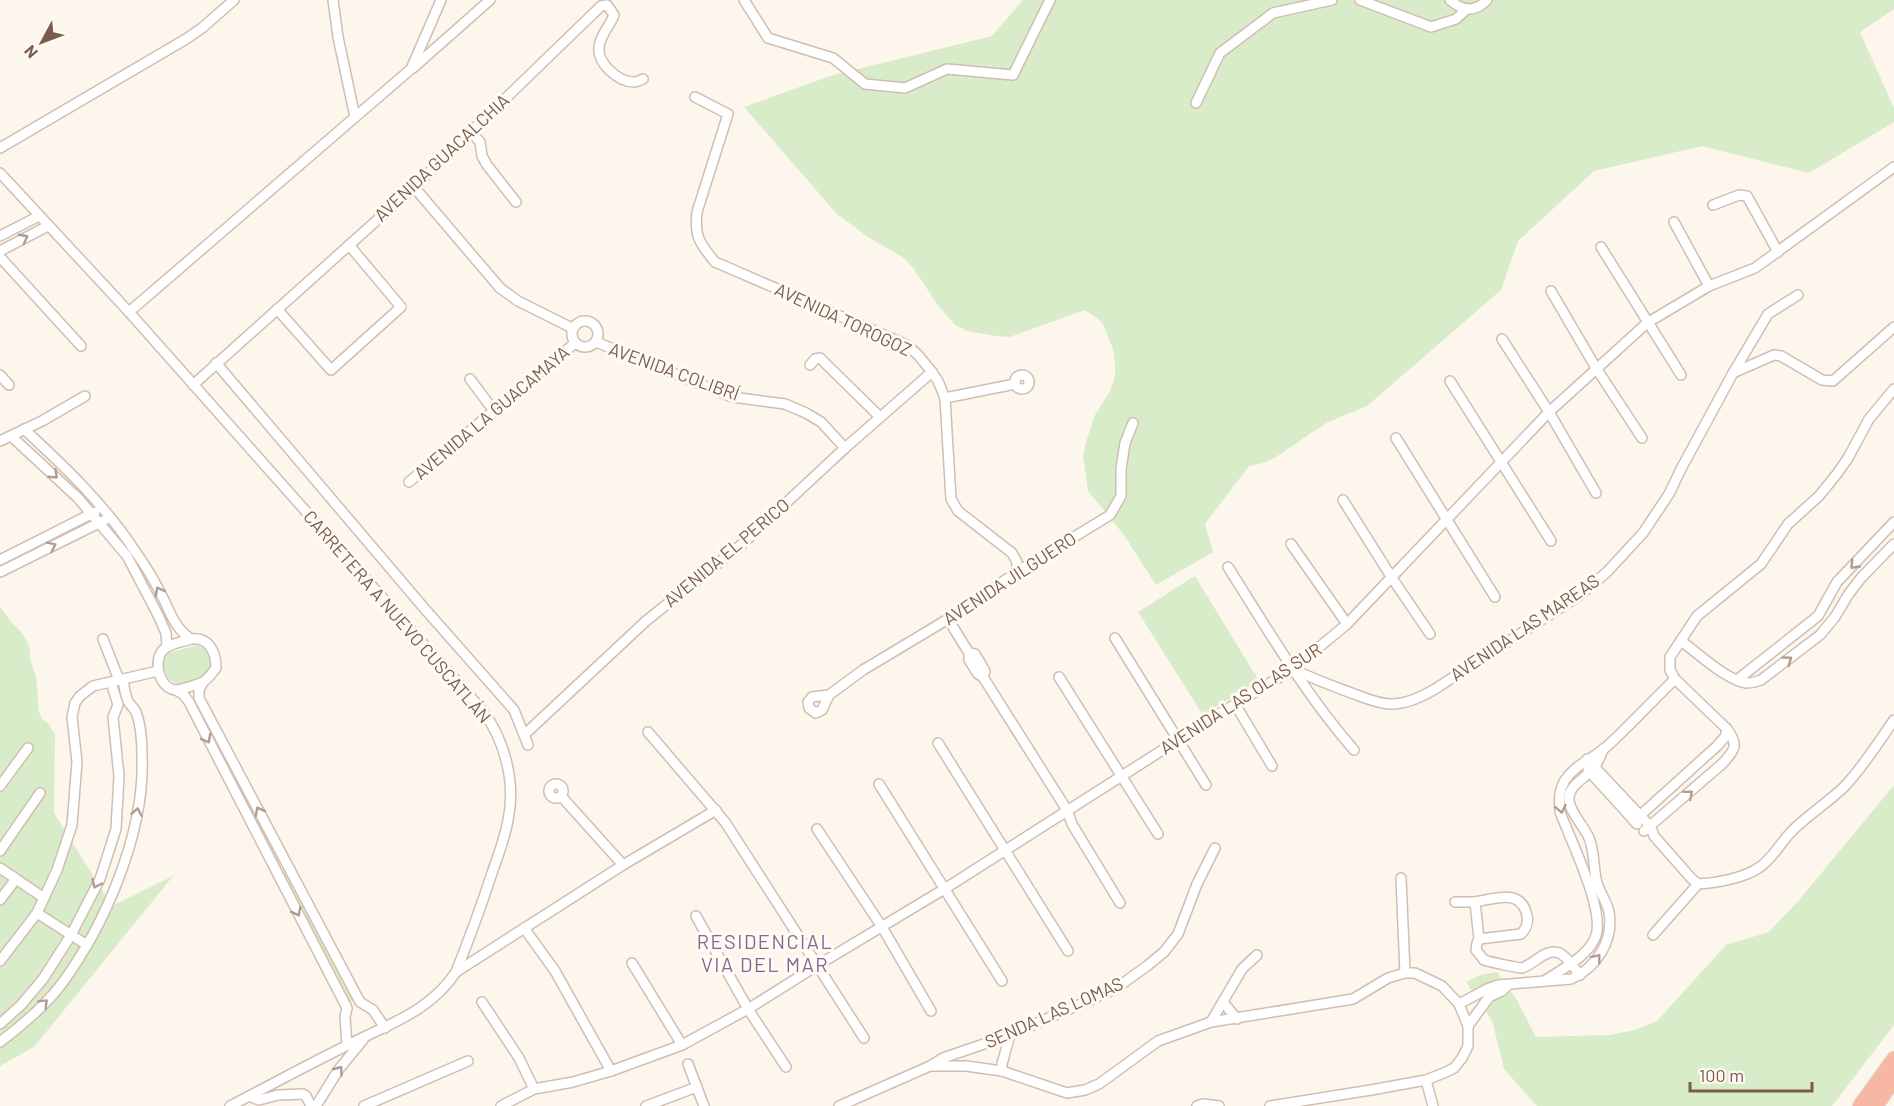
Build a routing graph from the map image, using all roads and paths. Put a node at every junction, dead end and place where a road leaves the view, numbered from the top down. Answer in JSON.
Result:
{"nodes":[{"id":1,"x":234,"y":0,"type":"edge"},
{"id":2,"x":333,"y":0,"type":"edge"},
{"id":3,"x":441,"y":0,"type":"edge"},
{"id":4,"x":490,"y":0,"type":"edge"},
{"id":5,"x":744,"y":0,"type":"edge"},
{"id":6,"x":1050,"y":0,"type":"edge"},
{"id":7,"x":1332,"y":0,"type":"edge"},
{"id":8,"x":1360,"y":0,"type":"edge"},
{"id":9,"x":1450,"y":0,"type":"edge"},
{"id":10,"x":1487,"y":0,"type":"edge"},
{"id":11,"x":1467,"y":9,"type":"junction"},
{"id":12,"x":411,"y":69,"type":"junction"},
{"id":13,"x":643,"y":79,"type":"dead end"},
{"id":14,"x":695,"y":97,"type":"dead end"},
{"id":15,"x":1196,"y":103,"type":"dead end"},
{"id":16,"x":355,"y":117,"type":"junction"},
{"id":17,"x":471,"y":132,"type":"junction"},
{"id":18,"x":0,"y":148,"type":"edge"},
{"id":19,"x":1894,"y":167,"type":"edge"},
{"id":20,"x":0,"y":173,"type":"edge"},
{"id":21,"x":414,"y":187,"type":"junction"},
{"id":22,"x":516,"y":201,"type":"dead end"},
{"id":23,"x":1713,"y":205,"type":"dead end"},
{"id":24,"x":39,"y":216,"type":"junction"},
{"id":25,"x":1674,"y":222,"type":"dead end"},
{"id":26,"x":48,"y":226,"type":"junction"},
{"id":27,"x":0,"y":236,"type":"edge"},
{"id":28,"x":349,"y":245,"type":"junction"},
{"id":29,"x":1601,"y":247,"type":"dead end"},
{"id":30,"x":0,"y":251,"type":"edge"},
{"id":31,"x":1778,"y":252,"type":"junction"},
{"id":32,"x":0,"y":257,"type":"edge"},
{"id":33,"x":1709,"y":286,"type":"junction"},
{"id":34,"x":1551,"y":291,"type":"dead end"},
{"id":35,"x":1798,"y":295,"type":"dead end"},
{"id":36,"x":277,"y":309,"type":"junction"},
{"id":37,"x":129,"y":312,"type":"junction"},
{"id":38,"x":1647,"y":322,"type":"junction"},
{"id":39,"x":1894,"y":327,"type":"edge"},
{"id":40,"x":572,"y":328,"type":"junction"},
{"id":41,"x":1502,"y":339,"type":"dead end"},
{"id":42,"x":596,"y":342,"type":"junction"},
{"id":43,"x":575,"y":344,"type":"junction"},
{"id":44,"x":81,"y":346,"type":"dead end"},
{"id":45,"x":216,"y":363,"type":"junction"},
{"id":46,"x":810,"y":365,"type":"dead end"},
{"id":47,"x":1596,"y":368,"type":"junction"},
{"id":48,"x":932,"y":372,"type":"junction"},
{"id":49,"x":1733,"y":373,"type":"junction"},
{"id":50,"x":0,"y":375,"type":"edge"},
{"id":51,"x":1681,"y":375,"type":"dead end"},
{"id":52,"x":470,"y":379,"type":"dead end"},
{"id":53,"x":1450,"y":381,"type":"dead end"},
{"id":54,"x":1015,"y":384,"type":"dead end"},
{"id":55,"x":9,"y":385,"type":"dead end"},
{"id":56,"x":193,"y":385,"type":"junction"},
{"id":57,"x":1894,"y":389,"type":"edge"},
{"id":58,"x":85,"y":396,"type":"dead end"},
{"id":59,"x":945,"y":398,"type":"junction"},
{"id":60,"x":494,"y":411,"type":"junction"},
{"id":61,"x":1550,"y":412,"type":"junction"},
{"id":62,"x":880,"y":417,"type":"junction"},
{"id":63,"x":1133,"y":423,"type":"dead end"},
{"id":64,"x":24,"y":429,"type":"junction"},
{"id":65,"x":11,"y":436,"type":"junction"},
{"id":66,"x":1396,"y":438,"type":"dead end"},
{"id":67,"x":1642,"y":438,"type":"dead end"},
{"id":68,"x":0,"y":441,"type":"edge"},
{"id":69,"x":845,"y":448,"type":"junction"},
{"id":70,"x":1501,"y":463,"type":"junction"},
{"id":71,"x":409,"y":482,"type":"dead end"},
{"id":72,"x":1596,"y":493,"type":"dead end"},
{"id":73,"x":1343,"y":500,"type":"dead end"},
{"id":74,"x":102,"y":507,"type":"junction"},
{"id":75,"x":92,"y":513,"type":"junction"},
{"id":76,"x":110,"y":516,"type":"junction"},
{"id":77,"x":1448,"y":520,"type":"junction"},
{"id":78,"x":1894,"y":522,"type":"edge"},
{"id":79,"x":100,"y":523,"type":"junction"},
{"id":80,"x":1551,"y":542,"type":"dead end"},
{"id":81,"x":1291,"y":544,"type":"dead end"},
{"id":82,"x":1894,"y":544,"type":"edge"},
{"id":83,"x":0,"y":560,"type":"edge"},
{"id":84,"x":1228,"y":567,"type":"dead end"},
{"id":85,"x":0,"y":572,"type":"edge"},
{"id":86,"x":1017,"y":572,"type":"junction"},
{"id":87,"x":1392,"y":578,"type":"junction"},
{"id":88,"x":1495,"y":597,"type":"dead end"},
{"id":89,"x":948,"y":619,"type":"junction"},
{"id":90,"x":1347,"y":624,"type":"junction"},
{"id":91,"x":1430,"y":634,"type":"dead end"},
{"id":92,"x":1115,"y":638,"type":"dead end"},
{"id":93,"x":103,"y":639,"type":"dead end"},
{"id":94,"x":191,"y":639,"type":"junction"},
{"id":95,"x":1682,"y":641,"type":"junction"},
{"id":96,"x":167,"y":647,"type":"junction"},
{"id":97,"x":1293,"y":669,"type":"junction"},
{"id":98,"x":158,"y":671,"type":"junction"},
{"id":99,"x":1059,"y":677,"type":"dead end"},
{"id":100,"x":1675,"y":678,"type":"junction"},
{"id":101,"x":118,"y":680,"type":"junction"},
{"id":102,"x":1737,"y":680,"type":"junction"},
{"id":103,"x":203,"y":682,"type":"junction"},
{"id":104,"x":176,"y":690,"type":"junction"},
{"id":105,"x":829,"y":694,"type":"dead end"},
{"id":106,"x":129,"y":703,"type":"junction"},
{"id":107,"x":1235,"y":704,"type":"junction"},
{"id":108,"x":118,"y":705,"type":"junction"},
{"id":109,"x":1894,"y":720,"type":"edge"},
{"id":110,"x":1726,"y":729,"type":"junction"},
{"id":111,"x":648,"y":732,"type":"dead end"},
{"id":112,"x":524,"y":735,"type":"junction"},
{"id":113,"x":1179,"y":740,"type":"junction"},
{"id":114,"x":938,"y":743,"type":"dead end"},
{"id":115,"x":528,"y":745,"type":"dead end"},
{"id":116,"x":28,"y":748,"type":"dead end"},
{"id":117,"x":1603,"y":749,"type":"junction"},
{"id":118,"x":1354,"y":750,"type":"dead end"},
{"id":119,"x":1584,"y":761,"type":"junction"},
{"id":120,"x":1272,"y":766,"type":"dead end"},
{"id":121,"x":1593,"y":770,"type":"junction"},
{"id":122,"x":1122,"y":776,"type":"junction"},
{"id":123,"x":879,"y":784,"type":"dead end"},
{"id":124,"x":1206,"y":785,"type":"dead end"},
{"id":125,"x":0,"y":786,"type":"edge"},
{"id":126,"x":40,"y":793,"type":"dead end"},
{"id":127,"x":561,"y":796,"type":"dead end"},
{"id":128,"x":716,"y":810,"type":"junction"},
{"id":129,"x":1067,"y":810,"type":"junction"},
{"id":130,"x":1638,"y":818,"type":"junction"},
{"id":131,"x":1647,"y":828,"type":"junction"},
{"id":132,"x":116,"y":829,"type":"junction"},
{"id":133,"x":817,"y":829,"type":"dead end"},
{"id":134,"x":133,"y":833,"type":"junction"},
{"id":135,"x":1158,"y":834,"type":"dead end"},
{"id":136,"x":1215,"y":848,"type":"dead end"},
{"id":137,"x":0,"y":851,"type":"edge"},
{"id":138,"x":1005,"y":851,"type":"junction"},
{"id":139,"x":286,"y":863,"type":"junction"},
{"id":140,"x":623,"y":865,"type":"junction"},
{"id":141,"x":0,"y":868,"type":"edge"},
{"id":142,"x":275,"y":869,"type":"junction"},
{"id":143,"x":16,"y":879,"type":"junction"},
{"id":144,"x":1401,"y":879,"type":"dead end"},
{"id":145,"x":1698,"y":884,"type":"junction"},
{"id":146,"x":946,"y":888,"type":"junction"},
{"id":147,"x":44,"y":898,"type":"junction"},
{"id":148,"x":0,"y":900,"type":"edge"},
{"id":149,"x":1455,"y":902,"type":"dead end"},
{"id":150,"x":1475,"y":902,"type":"junction"},
{"id":151,"x":1120,"y":903,"type":"dead end"},
{"id":152,"x":37,"y":913,"type":"junction"},
{"id":153,"x":696,"y":916,"type":"dead end"},
{"id":154,"x":882,"y":927,"type":"junction"},
{"id":155,"x":524,"y":928,"type":"junction"},
{"id":156,"x":71,"y":935,"type":"junction"},
{"id":157,"x":1653,"y":935,"type":"dead end"},
{"id":158,"x":1479,"y":939,"type":"junction"},
{"id":159,"x":87,"y":945,"type":"junction"},
{"id":160,"x":1068,"y":951,"type":"dead end"},
{"id":161,"x":1257,"y":955,"type":"dead end"},
{"id":162,"x":0,"y":961,"type":"edge"},
{"id":163,"x":632,"y":963,"type":"dead end"},
{"id":164,"x":1570,"y":963,"type":"junction"},
{"id":165,"x":818,"y":965,"type":"junction"},
{"id":166,"x":456,"y":972,"type":"junction"},
{"id":167,"x":1405,"y":973,"type":"junction"},
{"id":168,"x":1580,"y":975,"type":"junction"},
{"id":169,"x":1546,"y":980,"type":"junction"},
{"id":170,"x":1002,"y":981,"type":"dead end"},
{"id":171,"x":1508,"y":985,"type":"junction"},
{"id":172,"x":360,"y":1002,"type":"junction"},
{"id":173,"x":482,"y":1002,"type":"dead end"},
{"id":174,"x":1223,"y":1002,"type":"junction"},
{"id":175,"x":1459,"y":1004,"type":"junction"},
{"id":176,"x":347,"y":1008,"type":"junction"},
{"id":177,"x":748,"y":1009,"type":"junction"},
{"id":178,"x":931,"y":1011,"type":"dead end"},
{"id":179,"x":1237,"y":1019,"type":"junction"},
{"id":180,"x":1211,"y":1022,"type":"junction"},
{"id":181,"x":0,"y":1024,"type":"edge"},
{"id":182,"x":1468,"y":1026,"type":"junction"},
{"id":183,"x":385,"y":1028,"type":"junction"},
{"id":184,"x":1010,"y":1035,"type":"junction"},
{"id":185,"x":366,"y":1036,"type":"junction"},
{"id":186,"x":1,"y":1038,"type":"edge"},
{"id":187,"x":864,"y":1038,"type":"dead end"},
{"id":188,"x":347,"y":1045,"type":"junction"},
{"id":189,"x":682,"y":1045,"type":"junction"},
{"id":190,"x":1894,"y":1059,"type":"edge"},
{"id":191,"x":468,"y":1061,"type":"dead end"},
{"id":192,"x":688,"y":1064,"type":"dead end"},
{"id":193,"x":930,"y":1066,"type":"junction"},
{"id":194,"x":786,"y":1067,"type":"dead end"},
{"id":195,"x":611,"y":1071,"type":"junction"},
{"id":196,"x":1002,"y":1071,"type":"junction"},
{"id":197,"x":1894,"y":1079,"type":"edge"},
{"id":198,"x":1426,"y":1080,"type":"junction"},
{"id":199,"x":697,"y":1087,"type":"junction"},
{"id":200,"x":534,"y":1089,"type":"junction"},
{"id":201,"x":249,"y":1096,"type":"junction"},
{"id":202,"x":1201,"y":1105,"type":"edge"},
{"id":203,"x":230,"y":1106,"type":"edge"},
{"id":204,"x":314,"y":1106,"type":"edge"},
{"id":205,"x":364,"y":1106,"type":"edge"},
{"id":206,"x":501,"y":1106,"type":"edge"},
{"id":207,"x":646,"y":1106,"type":"edge"},
{"id":208,"x":704,"y":1106,"type":"edge"},
{"id":209,"x":839,"y":1106,"type":"edge"},
{"id":210,"x":1219,"y":1106,"type":"edge"},
{"id":211,"x":1270,"y":1106,"type":"edge"},
{"id":212,"x":1433,"y":1106,"type":"edge"},
{"id":213,"x":1860,"y":1106,"type":"edge"},
{"id":214,"x":1875,"y":1106,"type":"edge"}],
"edges":[{"from":1,"to":18,"type":"street"},
{"from":2,"to":16,"type":"street"},
{"from":3,"to":12,"type":"street"},
{"from":4,"to":12,"type":"street"},
{"from":5,"to":6,"type":"street"},
{"from":7,"to":15,"type":"street"},
{"from":8,"to":11,"type":"street"},
{"from":9,"to":11,"type":"street"},
{"from":10,"to":11,"type":"street"},
{"from":12,"to":16,"type":"street"},
{"from":13,"to":17,"type":"street","name":"AVENIDA GUACALCHIA"},
{"from":14,"to":48,"type":"street","name":"AVENIDA TOROGOZ"},
{"from":16,"to":37,"type":"street"},
{"from":17,"to":21,"type":"street","name":"AVENIDA GUACALCHIA"},
{"from":17,"to":22,"type":"street"},
{"from":19,"to":31,"type":"street","name":"AVENIDA LAS OLAS SUR"},
{"from":20,"to":24,"type":"street","name":"CARRETERA A NUEVO CUSCATLÁN"},
{"from":21,"to":28,"type":"street","name":"AVENIDA GUACALCHIA"},
{"from":21,"to":40,"type":"street"},
{"from":23,"to":31,"type":"street"},
{"from":24,"to":26,"type":"street","name":"CARRETERA A NUEVO CUSCATLÁN"},
{"from":24,"to":27,"type":"street"},
{"from":25,"to":33,"type":"street"},
{"from":30,"to":26,"type":"street","one_way":true},
{"from":26,"to":37,"type":"street","name":"CARRETERA A NUEVO CUSCATLÁN"},
{"from":28,"to":36,"type":"street","name":"AVENIDA GUACALCHIA"},
{"from":28,"to":36,"type":"street"},
{"from":29,"to":38,"type":"street"},
{"from":31,"to":33,"type":"street","name":"AVENIDA LAS OLAS SUR"},
{"from":32,"to":44,"type":"street"},
{"from":33,"to":38,"type":"street","name":"AVENIDA LAS OLAS SUR"},
{"from":34,"to":47,"type":"street"},
{"from":35,"to":49,"type":"street","name":"AVENIDA LAS MAREAS"},
{"from":36,"to":45,"type":"street","name":"AVENIDA GUACALCHIA"},
{"from":37,"to":56,"type":"street","name":"CARRETERA A NUEVO CUSCATLÁN"},
{"from":38,"to":47,"type":"street","name":"AVENIDA LAS OLAS SUR"},
{"from":38,"to":51,"type":"street"},
{"from":39,"to":49,"type":"street"},
{"from":40,"to":42,"type":"street"},
{"from":40,"to":43,"type":"street"},
{"from":41,"to":61,"type":"street"},
{"from":42,"to":43,"type":"street"},
{"from":42,"to":69,"type":"street","name":"AVENIDA COLIBRÍ"},
{"from":43,"to":60,"type":"street","name":"AVENIDA LA GUACAMAYA"},
{"from":45,"to":56,"type":"street","name":"AVENIDA GUACALCHIA"},
{"from":45,"to":112,"type":"street"},
{"from":46,"to":62,"type":"street"},
{"from":47,"to":61,"type":"street","name":"AVENIDA LAS OLAS SUR"},
{"from":47,"to":67,"type":"street"},
{"from":48,"to":59,"type":"street","name":"AVENIDA TOROGOZ"},
{"from":48,"to":62,"type":"street","name":"AVENIDA EL PERICO"},
{"from":49,"to":97,"type":"street","name":"AVENIDA LAS MAREAS"},
{"from":50,"to":55,"type":"street"},
{"from":52,"to":60,"type":"street"},
{"from":53,"to":70,"type":"street"},
{"from":54,"to":59,"type":"street"},
{"from":56,"to":166,"type":"street","name":"CARRETERA A NUEVO CUSCATLÁN"},
{"from":57,"to":95,"type":"street"},
{"from":58,"to":64,"type":"street"},
{"from":59,"to":86,"type":"street","name":"AVENIDA TOROGOZ"},
{"from":60,"to":71,"type":"street","name":"AVENIDA LA GUACAMAYA"},
{"from":61,"to":70,"type":"street","name":"AVENIDA LAS OLAS SUR"},
{"from":61,"to":72,"type":"street"},
{"from":62,"to":69,"type":"street","name":"AVENIDA EL PERICO"},
{"from":63,"to":86,"type":"street","name":"AVENIDA JILGUERO"},
{"from":64,"to":65,"type":"street"},
{"from":64,"to":74,"type":"street"},
{"from":65,"to":68,"type":"street"},
{"from":65,"to":75,"type":"street","one_way":true},
{"from":66,"to":77,"type":"street"},
{"from":69,"to":112,"type":"street","name":"AVENIDA EL PERICO"},
{"from":70,"to":77,"type":"street","name":"AVENIDA LAS OLAS SUR"},
{"from":70,"to":80,"type":"street"},
{"from":73,"to":87,"type":"street"},
{"from":74,"to":75,"type":"street"},
{"from":74,"to":76,"type":"street"},
{"from":75,"to":79,"type":"street"},
{"from":75,"to":83,"type":"street"},
{"from":76,"to":79,"type":"street"},
{"from":94,"to":76,"type":"street","one_way":true},
{"from":77,"to":87,"type":"street","name":"AVENIDA LAS OLAS SUR"},
{"from":77,"to":88,"type":"street"},
{"from":78,"to":102,"type":"street","one_way":true},
{"from":85,"to":79,"type":"street","one_way":true},
{"from":79,"to":96,"type":"street"},
{"from":81,"to":90,"type":"street"},
{"from":102,"to":82,"type":"street","one_way":true},
{"from":84,"to":97,"type":"street"},
{"from":86,"to":89,"type":"street","name":"AVENIDA JILGUERO"},
{"from":87,"to":90,"type":"street","name":"AVENIDA LAS OLAS SUR"},
{"from":87,"to":91,"type":"street"},
{"from":89,"to":105,"type":"street","name":"AVENIDA JILGUERO"},
{"from":89,"to":129,"type":"street"},
{"from":90,"to":97,"type":"street","name":"AVENIDA LAS OLAS SUR"},
{"from":92,"to":113,"type":"street"},
{"from":93,"to":101,"type":"street"},
{"from":94,"to":96,"type":"street"},
{"from":94,"to":103,"type":"street"},
{"from":95,"to":100,"type":"street"},
{"from":95,"to":102,"type":"street"},
{"from":96,"to":98,"type":"street"},
{"from":97,"to":107,"type":"street","name":"AVENIDA LAS OLAS SUR"},
{"from":97,"to":118,"type":"street"},
{"from":98,"to":101,"type":"street"},
{"from":98,"to":104,"type":"street"},
{"from":99,"to":122,"type":"street"},
{"from":100,"to":110,"type":"street"},
{"from":100,"to":117,"type":"street"},
{"from":101,"to":106,"type":"street"},
{"from":101,"to":108,"type":"street"},
{"from":101,"to":147,"type":"street"},
{"from":103,"to":104,"type":"street"},
{"from":139,"to":103,"type":"street","one_way":true},
{"from":104,"to":142,"type":"street","one_way":true},
{"from":106,"to":108,"type":"street"},
{"from":134,"to":106,"type":"street","one_way":true},
{"from":107,"to":113,"type":"street","name":"AVENIDA LAS OLAS SUR"},
{"from":107,"to":120,"type":"street"},
{"from":108,"to":132,"type":"street"},
{"from":109,"to":145,"type":"street"},
{"from":110,"to":130,"type":"street"},
{"from":131,"to":110,"type":"street","one_way":true},
{"from":111,"to":128,"type":"street"},
{"from":112,"to":115,"type":"street"},
{"from":113,"to":122,"type":"street","name":"AVENIDA LAS OLAS SUR"},
{"from":113,"to":124,"type":"street"},
{"from":114,"to":138,"type":"street"},
{"from":116,"to":125,"type":"street"},
{"from":117,"to":119,"type":"street"},
{"from":117,"to":121,"type":"street"},
{"from":119,"to":121,"type":"street"},
{"from":119,"to":164,"type":"street","one_way":true},
{"from":121,"to":130,"type":"street"},
{"from":168,"to":121,"type":"street","one_way":true},
{"from":122,"to":129,"type":"street","name":"AVENIDA LAS OLAS SUR"},
{"from":122,"to":135,"type":"street"},
{"from":123,"to":146,"type":"street"},
{"from":126,"to":137,"type":"street"},
{"from":127,"to":140,"type":"street"},
{"from":128,"to":140,"type":"street"},
{"from":128,"to":165,"type":"street"},
{"from":129,"to":138,"type":"street","name":"AVENIDA LAS OLAS SUR"},
{"from":129,"to":151,"type":"street"},
{"from":130,"to":131,"type":"street"},
{"from":131,"to":145,"type":"street"},
{"from":132,"to":134,"type":"street"},
{"from":132,"to":156,"type":"street","one_way":true},
{"from":133,"to":154,"type":"street"},
{"from":134,"to":159,"type":"street"},
{"from":136,"to":184,"type":"street","name":"SENDA LAS LOMAS"},
{"from":138,"to":146,"type":"street","name":"AVENIDA LAS OLAS SUR"},
{"from":138,"to":160,"type":"street"},
{"from":139,"to":142,"type":"street"},
{"from":139,"to":172,"type":"street"},
{"from":140,"to":155,"type":"street"},
{"from":141,"to":143,"type":"street"},
{"from":142,"to":176,"type":"street","one_way":true},
{"from":143,"to":147,"type":"street"},
{"from":143,"to":148,"type":"street"},
{"from":144,"to":167,"type":"street"},
{"from":145,"to":157,"type":"street"},
{"from":146,"to":154,"type":"street","name":"AVENIDA LAS OLAS SUR"},
{"from":146,"to":170,"type":"street"},
{"from":147,"to":152,"type":"street"},
{"from":149,"to":150,"type":"street"},
{"from":150,"to":158,"type":"street"},
{"from":150,"to":158,"type":"street"},
{"from":152,"to":156,"type":"street"},
{"from":152,"to":162,"type":"street"},
{"from":153,"to":177,"type":"street"},
{"from":154,"to":165,"type":"street","name":"AVENIDA LAS OLAS SUR"},
{"from":154,"to":178,"type":"street"},
{"from":155,"to":166,"type":"street"},
{"from":155,"to":195,"type":"street"},
{"from":156,"to":159,"type":"street"},
{"from":156,"to":181,"type":"street"},
{"from":158,"to":164,"type":"street"},
{"from":186,"to":159,"type":"street","one_way":true},
{"from":161,"to":174,"type":"street"},
{"from":163,"to":189,"type":"street"},
{"from":164,"to":168,"type":"street"},
{"from":164,"to":169,"type":"street"},
{"from":165,"to":177,"type":"street","name":"AVENIDA LAS OLAS SUR"},
{"from":165,"to":187,"type":"street"},
{"from":166,"to":183,"type":"street","name":"CARRETERA A NUEVO CUSCATLÁN"},
{"from":167,"to":175,"type":"street"},
{"from":167,"to":179,"type":"street"},
{"from":168,"to":169,"type":"street"},
{"from":169,"to":171,"type":"street"},
{"from":171,"to":175,"type":"street"},
{"from":171,"to":182,"type":"street"},
{"from":172,"to":176,"type":"street"},
{"from":172,"to":183,"type":"street"},
{"from":173,"to":200,"type":"street"},
{"from":174,"to":179,"type":"street"},
{"from":174,"to":180,"type":"street"},
{"from":175,"to":182,"type":"street"},
{"from":176,"to":188,"type":"street"},
{"from":177,"to":189,"type":"street","name":"AVENIDA LAS OLAS SUR"},
{"from":177,"to":194,"type":"street"},
{"from":179,"to":180,"type":"street"},
{"from":180,"to":196,"type":"street"},
{"from":182,"to":198,"type":"street"},
{"from":183,"to":185,"type":"street","name":"CARRETERA A NUEVO CUSCATLÁN"},
{"from":184,"to":193,"type":"street","name":"SENDA LAS LOMAS"},
{"from":184,"to":196,"type":"street"},
{"from":185,"to":188,"type":"street","name":"CARRETERA A NUEVO CUSCATLÁN"},
{"from":204,"to":185,"type":"street","one_way":true},
{"from":188,"to":201,"type":"street","name":"CARRETERA A NUEVO CUSCATLÁN"},
{"from":189,"to":195,"type":"street","name":"AVENIDA LAS OLAS SUR"},
{"from":190,"to":213,"type":"highway"},
{"from":191,"to":205,"type":"street"},
{"from":192,"to":199,"type":"street"},
{"from":193,"to":196,"type":"street"},
{"from":193,"to":209,"type":"street","name":"SENDA LAS LOMAS"},
{"from":195,"to":200,"type":"street","name":"AVENIDA LAS OLAS SUR"},
{"from":197,"to":214,"type":"highway"},
{"from":198,"to":211,"type":"street"},
{"from":198,"to":212,"type":"street"},
{"from":199,"to":207,"type":"street"},
{"from":199,"to":208,"type":"street"},
{"from":200,"to":206,"type":"street","name":"AVENIDA LAS OLAS SUR"},
{"from":201,"to":203,"type":"street","name":"CARRETERA A NUEVO CUSCATLÁN"},
{"from":201,"to":204,"type":"street"},
{"from":202,"to":210,"type":"street"}]}
